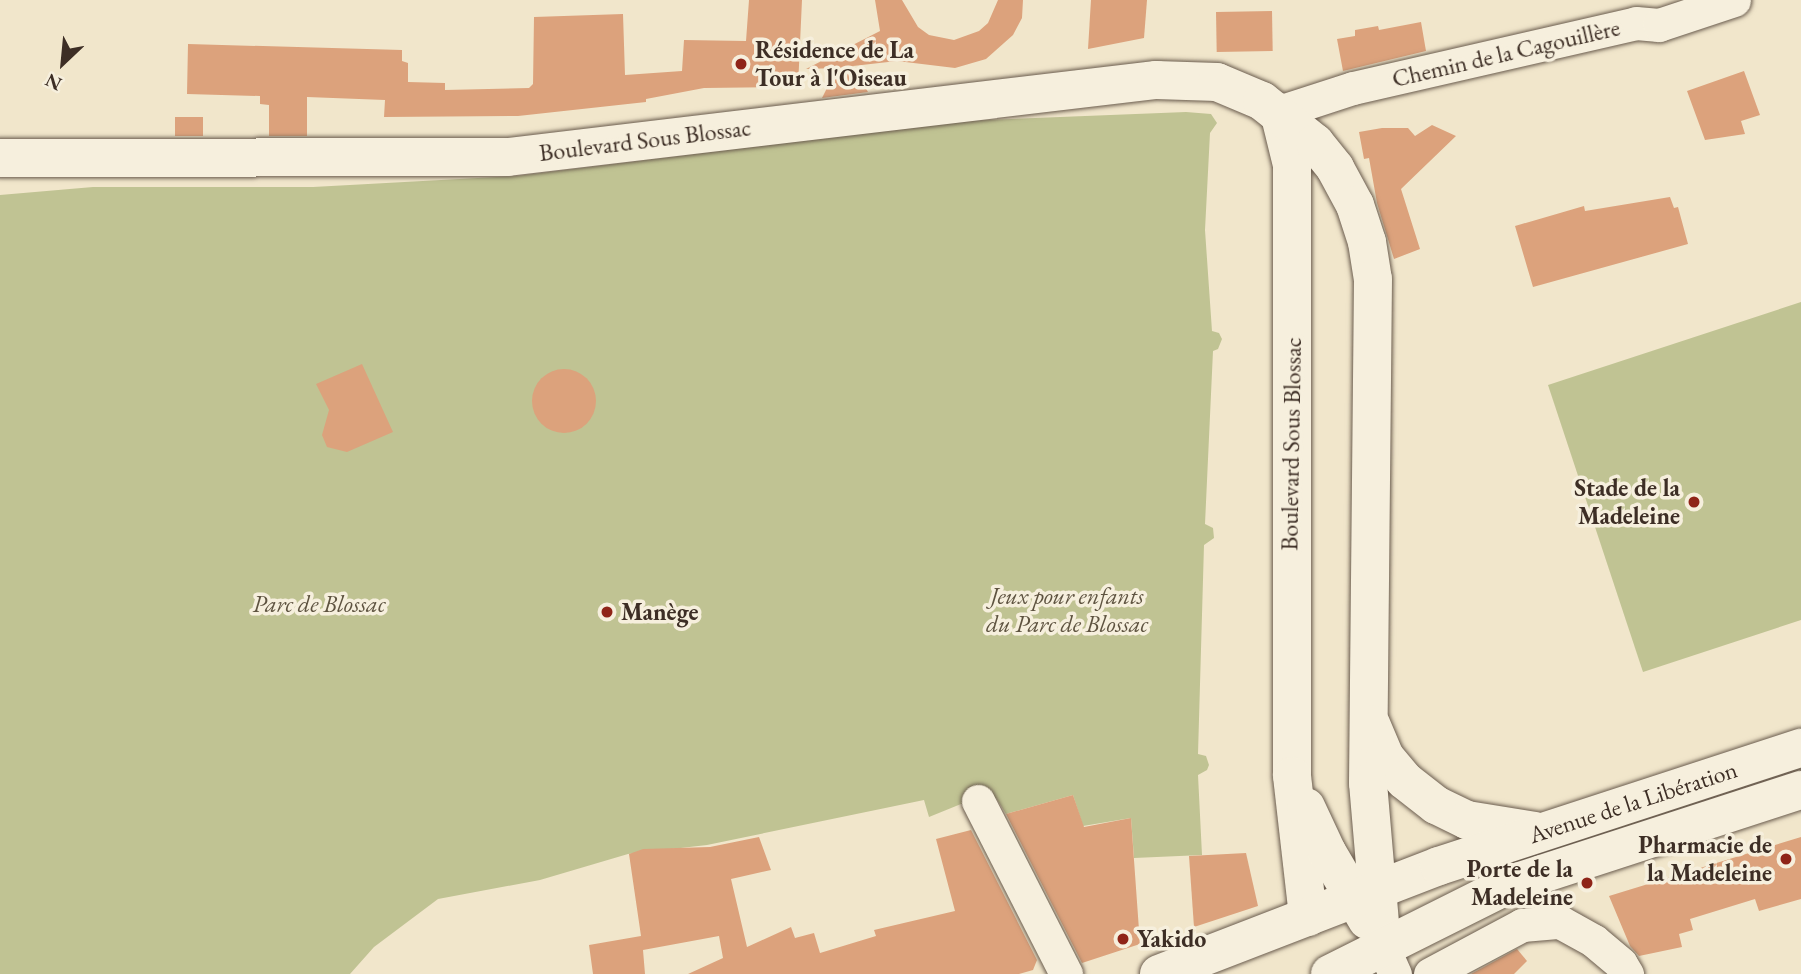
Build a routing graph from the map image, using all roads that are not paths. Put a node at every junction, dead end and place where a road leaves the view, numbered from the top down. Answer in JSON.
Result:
{"nodes":[{"id":1,"x":1734,"y":0,"type":"edge"},
{"id":2,"x":1279,"y":112,"type":"junction"},
{"id":3,"x":0,"y":158,"type":"edge"},
{"id":4,"x":1369,"y":716,"type":"junction"},
{"id":5,"x":1801,"y":748,"type":"edge"},
{"id":6,"x":1292,"y":776,"type":"junction"},
{"id":7,"x":1801,"y":790,"type":"edge"},
{"id":8,"x":978,"y":801,"type":"dead end"},
{"id":9,"x":1543,"y":832,"type":"junction"},
{"id":10,"x":1366,"y":895,"type":"junction"},
{"id":11,"x":1308,"y":917,"type":"junction"},
{"id":12,"x":1388,"y":960,"type":"edge"},
{"id":13,"x":1066,"y":974,"type":"edge"},
{"id":14,"x":1159,"y":974,"type":"edge"},
{"id":15,"x":1329,"y":974,"type":"edge"},
{"id":16,"x":1430,"y":974,"type":"edge"},
{"id":17,"x":1627,"y":974,"type":"edge"}],
"edges":[{"from":1,"to":2,"type":"street","name":"Chemin de la Cagouillère"},
{"from":2,"to":3,"type":"main road","name":"Boulevard Sous Blossac"},
{"from":2,"to":4,"type":"main road","name":"Boulevard Sous Blossac"},
{"from":2,"to":6,"type":"main road","name":"Boulevard Sous Blossac"},
{"from":4,"to":9,"type":"main road","name":"Boulevard Sous Blossac"},
{"from":4,"to":10,"type":"main road","name":"Boulevard Sous Blossac"},
{"from":5,"to":9,"type":"main road","name":"Avenue de la Libération"},
{"from":6,"to":10,"type":"main road","name":"Boulevard Sous Blossac"},
{"from":6,"to":11,"type":"main road","name":"Boulevard Sous Blossac"},
{"from":7,"to":12,"type":"main road","name":"Avenue de la Libération"},
{"from":8,"to":13,"type":"street"},
{"from":9,"to":10,"type":"main road","name":"Avenue de la Libération"},
{"from":10,"to":11,"type":"main road","name":"Avenue de la Libération"},
{"from":10,"to":12,"type":"main road","name":"Boulevard Sous Blossac"},
{"from":11,"to":14,"type":"main road","name":"Avenue de la Libération"},
{"from":12,"to":15,"type":"main road","name":"Avenue de la Libération"},
{"from":16,"to":17,"type":"street"}]}
